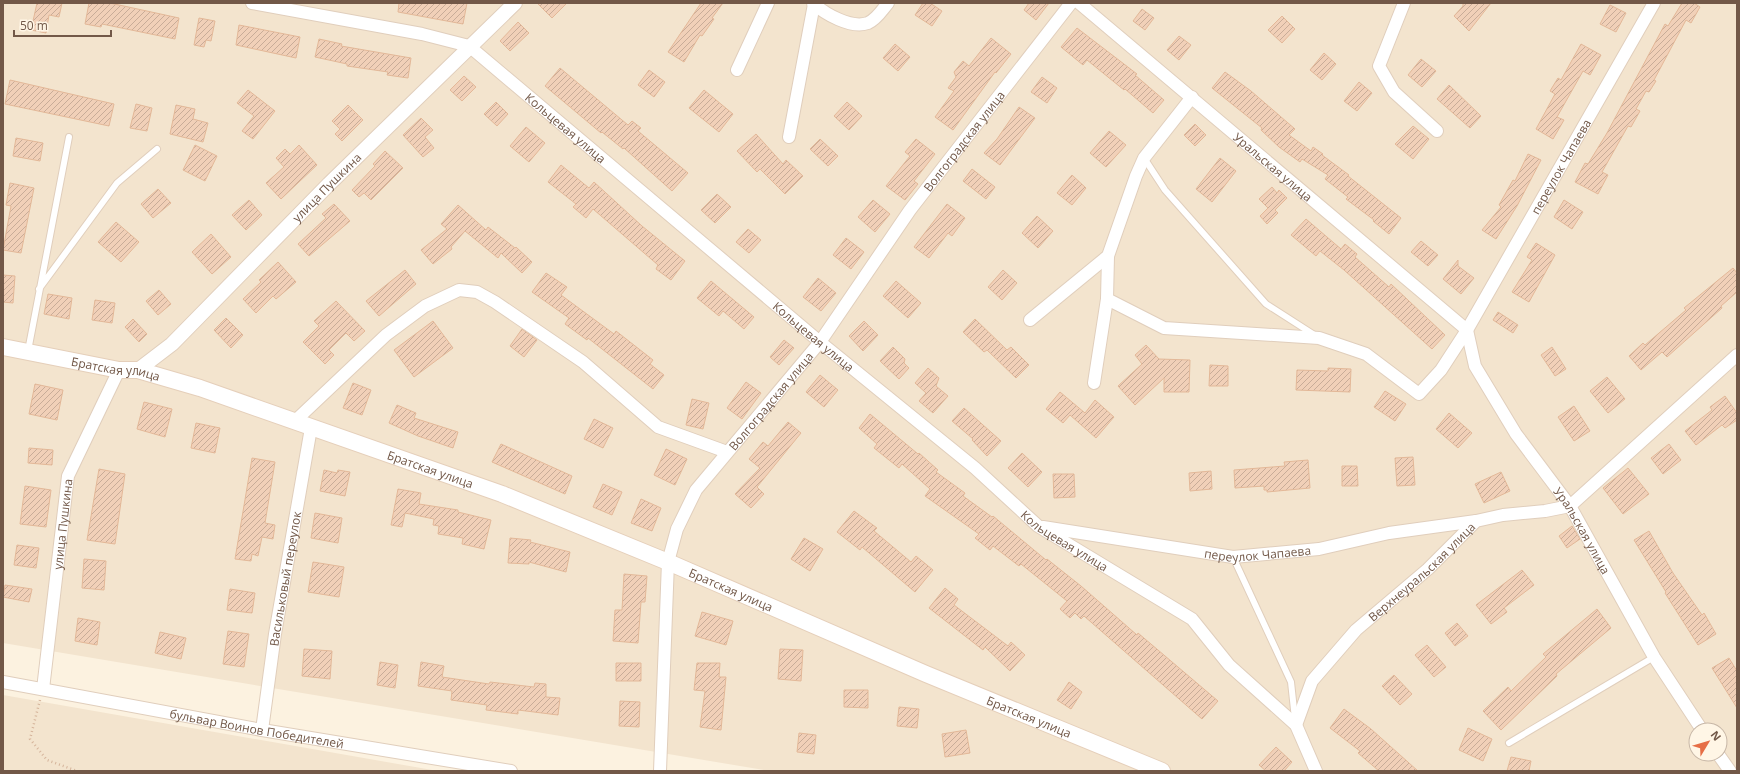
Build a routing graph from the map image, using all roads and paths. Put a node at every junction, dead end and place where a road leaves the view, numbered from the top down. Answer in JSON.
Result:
{"nodes":[{"id":1,"x":252,"y":3,"type":"edge"},
{"id":2,"x":515,"y":3,"type":"edge"},
{"id":3,"x":768,"y":3,"type":"edge"},
{"id":4,"x":888,"y":3,"type":"edge"},
{"id":5,"x":1071,"y":3,"type":"edge"},
{"id":6,"x":1079,"y":3,"type":"edge"},
{"id":7,"x":1404,"y":3,"type":"edge"},
{"id":8,"x":1654,"y":3,"type":"edge"},
{"id":9,"x":813,"y":4,"type":"edge"},
{"id":10,"x":469,"y":46,"type":"junction"},
{"id":11,"x":737,"y":70,"type":"dead end"},
{"id":12,"x":1192,"y":97,"type":"junction"},
{"id":13,"x":1437,"y":131,"type":"dead end"},
{"id":14,"x":69,"y":137,"type":"dead end"},
{"id":15,"x":789,"y":137,"type":"dead end"},
{"id":16,"x":157,"y":149,"type":"dead end"},
{"id":17,"x":1144,"y":158,"type":"junction"},
{"id":18,"x":1108,"y":256,"type":"junction"},
{"id":19,"x":38,"y":291,"type":"junction"},
{"id":20,"x":1107,"y":299,"type":"junction"},
{"id":21,"x":1030,"y":320,"type":"dead end"},
{"id":22,"x":1467,"y":330,"type":"junction"},
{"id":23,"x":1319,"y":338,"type":"junction"},
{"id":24,"x":820,"y":342,"type":"junction"},
{"id":25,"x":3,"y":346,"type":"edge"},
{"id":26,"x":28,"y":351,"type":"junction"},
{"id":27,"x":1737,"y":356,"type":"edge"},
{"id":28,"x":119,"y":370,"type":"junction"},
{"id":29,"x":138,"y":370,"type":"junction"},
{"id":30,"x":1094,"y":383,"type":"dead end"},
{"id":31,"x":295,"y":421,"type":"junction"},
{"id":32,"x":311,"y":428,"type":"junction"},
{"id":33,"x":727,"y":452,"type":"junction"},
{"id":34,"x":1570,"y":506,"type":"junction"},
{"id":35,"x":1476,"y":521,"type":"junction"},
{"id":36,"x":1038,"y":526,"type":"junction"},
{"id":37,"x":1233,"y":557,"type":"junction"},
{"id":38,"x":668,"y":562,"type":"junction"},
{"id":39,"x":1654,"y":657,"type":"junction"},
{"id":40,"x":3,"y":682,"type":"edge"},
{"id":41,"x":43,"y":689,"type":"junction"},
{"id":42,"x":1697,"y":722,"type":"edge"},
{"id":43,"x":1296,"y":725,"type":"junction"},
{"id":44,"x":262,"y":730,"type":"junction"},
{"id":45,"x":1509,"y":743,"type":"dead end"},
{"id":46,"x":1724,"y":762,"type":"edge"},
{"id":47,"x":78,"y":771,"type":"edge"},
{"id":48,"x":511,"y":771,"type":"edge"},
{"id":49,"x":660,"y":771,"type":"edge"},
{"id":50,"x":1162,"y":771,"type":"edge"},
{"id":51,"x":1316,"y":771,"type":"edge"},
{"id":52,"x":1730,"y":771,"type":"edge"}],
"edges":[{"from":1,"to":10,"type":"street","name":"Кольцевая улица"},
{"from":2,"to":10,"type":"street","name":"улица Пушкина"},
{"from":3,"to":11,"type":"street"},
{"from":4,"to":9,"type":"street"},
{"from":5,"to":24,"type":"street","name":"Волгоградская улица"},
{"from":6,"to":12,"type":"street","name":"Уральская улица"},
{"from":7,"to":13,"type":"street"},
{"from":8,"to":22,"type":"street","name":"переулок Чапаева"},
{"from":9,"to":15,"type":"street"},
{"from":10,"to":24,"type":"street","name":"Кольцевая улица"},
{"from":10,"to":29,"type":"street","name":"улица Пушкина"},
{"from":12,"to":17,"type":"street"},
{"from":12,"to":22,"type":"street","name":"Уральская улица"},
{"from":14,"to":19,"type":"lane"},
{"from":16,"to":19,"type":"lane"},
{"from":17,"to":18,"type":"street"},
{"from":17,"to":23,"type":"lane"},
{"from":18,"to":20,"type":"street"},
{"from":18,"to":21,"type":"street"},
{"from":19,"to":26,"type":"lane"},
{"from":20,"to":23,"type":"street"},
{"from":20,"to":30,"type":"street"},
{"from":22,"to":23,"type":"street"},
{"from":22,"to":34,"type":"street","name":"Уральская улица"},
{"from":24,"to":33,"type":"street","name":"Волгоградская улица"},
{"from":24,"to":36,"type":"street","name":"Кольцевая улица"},
{"from":25,"to":26,"type":"main road","name":"Братская улица"},
{"from":26,"to":28,"type":"main road","name":"Братская улица"},
{"from":27,"to":34,"type":"street"},
{"from":28,"to":29,"type":"main road","name":"Братская улица"},
{"from":28,"to":41,"type":"street","name":"улица Пушкина"},
{"from":29,"to":31,"type":"main road","name":"Братская улица"},
{"from":31,"to":32,"type":"main road","name":"Братская улица"},
{"from":31,"to":33,"type":"street"},
{"from":32,"to":38,"type":"main road","name":"Братская улица"},
{"from":32,"to":44,"type":"street","name":"Васильковый переулок"},
{"from":33,"to":38,"type":"street","name":"Волгоградская улица"},
{"from":34,"to":35,"type":"street","name":"Верхнеуральская улица"},
{"from":34,"to":39,"type":"street","name":"Уральская улица"},
{"from":35,"to":37,"type":"street","name":"переулок Чапаева"},
{"from":35,"to":43,"type":"street","name":"Верхнеуральская улица"},
{"from":36,"to":37,"type":"street","name":"переулок Чапаева"},
{"from":36,"to":43,"type":"street","name":"Кольцевая улица"},
{"from":37,"to":43,"type":"lane"},
{"from":38,"to":49,"type":"street","name":"Волгоградская улица"},
{"from":38,"to":50,"type":"main road","name":"Братская улица"},
{"from":39,"to":42,"type":"street","name":"Уральская улица"},
{"from":39,"to":45,"type":"lane"},
{"from":40,"to":41,"type":"street","name":"бульвар Воинов Победителей"},
{"from":41,"to":44,"type":"street","name":"бульвар Воинов Победителей"},
{"from":41,"to":47,"type":"path"},
{"from":43,"to":51,"type":"street","name":"Кольцевая улица"},
{"from":44,"to":48,"type":"street","name":"бульвар Воинов Победителей"},
{"from":46,"to":52,"type":"street"}]}
